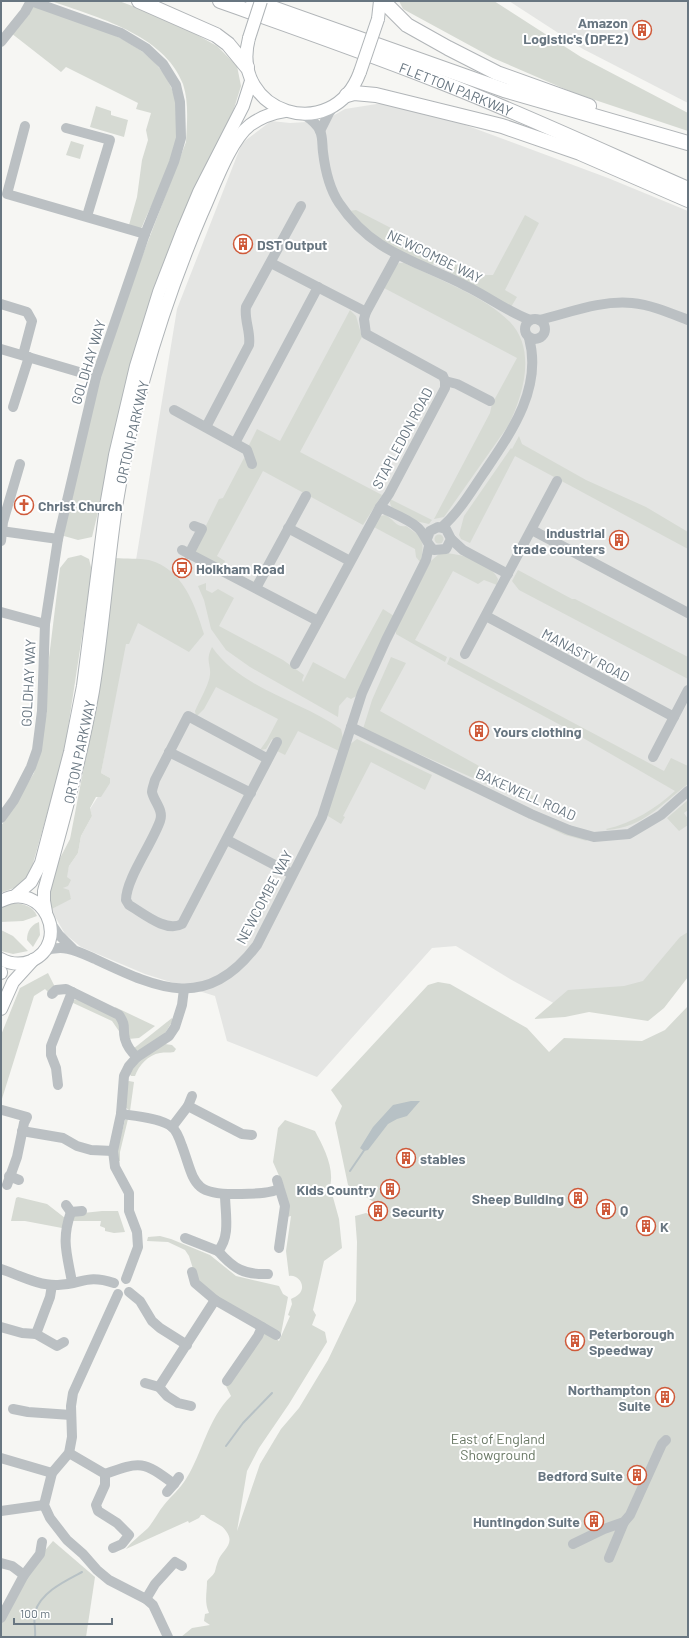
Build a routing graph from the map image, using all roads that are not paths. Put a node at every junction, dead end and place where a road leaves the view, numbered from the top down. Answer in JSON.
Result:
{"nodes":[{"id":1,"x":31,"y":1,"type":"edge"},
{"id":2,"x":139,"y":1,"type":"edge"},
{"id":3,"x":220,"y":1,"type":"edge"},
{"id":4,"x":253,"y":1,"type":"edge"},
{"id":5,"x":261,"y":1,"type":"edge"},
{"id":6,"x":380,"y":1,"type":"edge"},
{"id":7,"x":383,"y":1,"type":"edge"},
{"id":8,"x":1,"y":42,"type":"edge"},
{"id":9,"x":247,"y":67,"type":"junction"},
{"id":10,"x":251,"y":81,"type":"junction"},
{"id":11,"x":346,"y":96,"type":"junction"},
{"id":12,"x":335,"y":105,"type":"junction"},
{"id":13,"x":285,"y":111,"type":"junction"},
{"id":14,"x":303,"y":114,"type":"junction"},
{"id":15,"x":25,"y":126,"type":"dead end"},
{"id":16,"x":66,"y":128,"type":"dead end"},
{"id":17,"x":320,"y":131,"type":"junction"},
{"id":18,"x":688,"y":143,"type":"edge"},
{"id":19,"x":688,"y":189,"type":"edge"},
{"id":20,"x":688,"y":200,"type":"edge"},
{"id":21,"x":301,"y":206,"type":"dead end"},
{"id":22,"x":87,"y":216,"type":"junction"},
{"id":23,"x":145,"y":234,"type":"junction"},
{"id":24,"x":397,"y":255,"type":"junction"},
{"id":25,"x":271,"y":263,"type":"junction"},
{"id":26,"x":318,"y":287,"type":"junction"},
{"id":27,"x":1,"y":304,"type":"edge"},
{"id":28,"x":366,"y":312,"type":"junction"},
{"id":29,"x":510,"y":312,"type":"junction"},
{"id":30,"x":557,"y":316,"type":"junction"},
{"id":31,"x":534,"y":320,"type":"junction"},
{"id":32,"x":688,"y":320,"type":"edge"},
{"id":33,"x":527,"y":334,"type":"junction"},
{"id":34,"x":543,"y":334,"type":"junction"},
{"id":35,"x":1,"y":349,"type":"edge"},
{"id":36,"x":26,"y":356,"type":"junction"},
{"id":37,"x":533,"y":358,"type":"junction"},
{"id":38,"x":96,"y":376,"type":"junction"},
{"id":39,"x":445,"y":381,"type":"junction"},
{"id":40,"x":490,"y":401,"type":"dead end"},
{"id":41,"x":13,"y":407,"type":"dead end"},
{"id":42,"x":174,"y":410,"type":"dead end"},
{"id":43,"x":206,"y":427,"type":"junction"},
{"id":44,"x":235,"y":443,"type":"junction"},
{"id":45,"x":20,"y":464,"type":"dead end"},
{"id":46,"x":252,"y":464,"type":"dead end"},
{"id":47,"x":557,"y":481,"type":"dead end"},
{"id":48,"x":306,"y":496,"type":"dead end"},
{"id":49,"x":380,"y":507,"type":"junction"},
{"id":50,"x":194,"y":526,"type":"dead end"},
{"id":51,"x":417,"y":527,"type":"junction"},
{"id":52,"x":288,"y":528,"type":"junction"},
{"id":53,"x":532,"y":530,"type":"junction"},
{"id":54,"x":444,"y":532,"type":"junction"},
{"id":55,"x":2,"y":534,"type":"edge"},
{"id":56,"x":58,"y":539,"type":"junction"},
{"id":57,"x":435,"y":546,"type":"junction"},
{"id":58,"x":463,"y":550,"type":"junction"},
{"id":59,"x":350,"y":561,"type":"junction"},
{"id":60,"x":508,"y":574,"type":"junction"},
{"id":61,"x":256,"y":588,"type":"junction"},
{"id":62,"x":1,"y":612,"type":"edge"},
{"id":63,"x":688,"y":613,"type":"edge"},
{"id":64,"x":486,"y":616,"type":"junction"},
{"id":65,"x":318,"y":621,"type":"junction"},
{"id":66,"x":45,"y":624,"type":"junction"},
{"id":67,"x":465,"y":654,"type":"dead end"},
{"id":68,"x":295,"y":664,"type":"dead end"},
{"id":69,"x":688,"y":690,"type":"edge"},
{"id":70,"x":674,"y":717,"type":"junction"},
{"id":71,"x":351,"y":726,"type":"junction"},
{"id":72,"x":276,"y":742,"type":"dead end"},
{"id":73,"x":170,"y":752,"type":"junction"},
{"id":74,"x":652,"y":757,"type":"dead end"},
{"id":75,"x":268,"y":759,"type":"junction"},
{"id":76,"x":688,"y":792,"type":"edge"},
{"id":77,"x":251,"y":793,"type":"junction"},
{"id":78,"x":1,"y":818,"type":"edge"},
{"id":79,"x":227,"y":840,"type":"junction"},
{"id":80,"x":292,"y":874,"type":"junction"},
{"id":81,"x":6,"y":898,"type":"edge"},
{"id":82,"x":48,"y":917,"type":"junction"},
{"id":83,"x":74,"y":950,"type":"junction"},
{"id":84,"x":38,"y":956,"type":"junction"},
{"id":85,"x":1,"y":959,"type":"edge"},
{"id":86,"x":184,"y":989,"type":"junction"},
{"id":87,"x":72,"y":992,"type":"junction"},
{"id":88,"x":52,"y":994,"type":"dead end"},
{"id":89,"x":1,"y":1009,"type":"edge"},
{"id":90,"x":137,"y":1057,"type":"junction"},
{"id":91,"x":58,"y":1084,"type":"dead end"},
{"id":92,"x":192,"y":1096,"type":"dead end"},
{"id":93,"x":188,"y":1106,"type":"junction"},
{"id":94,"x":2,"y":1110,"type":"dead end"},
{"id":95,"x":121,"y":1114,"type":"junction"},
{"id":96,"x":172,"y":1127,"type":"junction"},
{"id":97,"x":22,"y":1131,"type":"junction"},
{"id":98,"x":252,"y":1134,"type":"dead end"},
{"id":99,"x":113,"y":1151,"type":"junction"},
{"id":100,"x":11,"y":1180,"type":"dead end"},
{"id":101,"x":225,"y":1194,"type":"junction"},
{"id":102,"x":82,"y":1211,"type":"dead end"},
{"id":103,"x":185,"y":1238,"type":"dead end"},
{"id":104,"x":279,"y":1248,"type":"dead end"},
{"id":105,"x":218,"y":1251,"type":"junction"},
{"id":106,"x":1,"y":1269,"type":"edge"},
{"id":107,"x":268,"y":1274,"type":"dead end"},
{"id":108,"x":191,"y":1278,"type":"dead end"},
{"id":109,"x":126,"y":1279,"type":"junction"},
{"id":110,"x":72,"y":1282,"type":"junction"},
{"id":111,"x":114,"y":1283,"type":"junction"},
{"id":112,"x":52,"y":1285,"type":"junction"},
{"id":113,"x":129,"y":1292,"type":"junction"},
{"id":114,"x":118,"y":1294,"type":"junction"},
{"id":115,"x":215,"y":1300,"type":"junction"},
{"id":116,"x":262,"y":1326,"type":"junction"},
{"id":117,"x":1,"y":1327,"type":"edge"},
{"id":118,"x":36,"y":1334,"type":"junction"},
{"id":119,"x":276,"y":1335,"type":"dead end"},
{"id":120,"x":187,"y":1345,"type":"junction"},
{"id":121,"x":59,"y":1347,"type":"dead end"},
{"id":122,"x":226,"y":1381,"type":"dead end"},
{"id":123,"x":145,"y":1383,"type":"dead end"},
{"id":124,"x":159,"y":1387,"type":"junction"},
{"id":125,"x":191,"y":1406,"type":"dead end"},
{"id":126,"x":13,"y":1409,"type":"dead end"},
{"id":127,"x":71,"y":1415,"type":"junction"},
{"id":128,"x":666,"y":1440,"type":"dead end"},
{"id":129,"x":68,"y":1453,"type":"junction"},
{"id":130,"x":1,"y":1458,"type":"edge"},
{"id":131,"x":52,"y":1473,"type":"junction"},
{"id":132,"x":106,"y":1474,"type":"junction"},
{"id":133,"x":173,"y":1484,"type":"dead end"},
{"id":134,"x":44,"y":1505,"type":"junction"},
{"id":135,"x":1,"y":1511,"type":"edge"},
{"id":136,"x":624,"y":1522,"type":"junction"},
{"id":137,"x":42,"y":1542,"type":"dead end"},
{"id":138,"x":573,"y":1544,"type":"dead end"},
{"id":139,"x":113,"y":1548,"type":"dead end"},
{"id":140,"x":609,"y":1558,"type":"dead end"},
{"id":141,"x":175,"y":1562,"type":"dead end"},
{"id":142,"x":1,"y":1563,"type":"edge"},
{"id":143,"x":24,"y":1575,"type":"junction"},
{"id":144,"x":146,"y":1599,"type":"junction"},
{"id":145,"x":1,"y":1618,"type":"edge"},
{"id":146,"x":168,"y":1637,"type":"edge"}],
"edges":[{"from":1,"to":8,"type":"street"},
{"from":1,"to":23,"type":"street","name":"GOLDHAY WAY"},
{"from":2,"to":9,"type":"highway"},
{"from":3,"to":19,"type":"highway","name":"FLETTON PARKWAY"},
{"from":4,"to":18,"type":"highway","name":"FLETTON PARKWAY"},
{"from":5,"to":9,"type":"main road","bridge":true},
{"from":6,"to":11,"type":"main road","bridge":true},
{"from":7,"to":18,"type":"highway"},
{"from":9,"to":10,"type":"main road"},
{"from":10,"to":13,"type":"main road"},
{"from":10,"to":81,"type":"main road","name":"ORTON PARKWAY"},
{"from":11,"to":12,"type":"main road"},
{"from":11,"to":20,"type":"highway"},
{"from":12,"to":14,"type":"main road"},
{"from":12,"to":17,"type":"street"},
{"from":13,"to":14,"type":"main road"},
{"from":13,"to":82,"type":"main road","name":"ORTON PARKWAY"},
{"from":14,"to":17,"type":"street"},
{"from":15,"to":22,"type":"street"},
{"from":16,"to":22,"type":"street"},
{"from":17,"to":24,"type":"street","name":"NEWCOMBE WAY"},
{"from":21,"to":25,"type":"street"},
{"from":22,"to":23,"type":"street"},
{"from":23,"to":38,"type":"street","name":"GOLDHAY WAY"},
{"from":24,"to":28,"type":"street","name":"STAPLEDON ROAD"},
{"from":24,"to":29,"type":"street","name":"NEWCOMBE WAY"},
{"from":25,"to":26,"type":"street"},
{"from":25,"to":43,"type":"street"},
{"from":26,"to":28,"type":"street"},
{"from":26,"to":44,"type":"street"},
{"from":27,"to":36,"type":"street"},
{"from":28,"to":39,"type":"street","name":"STAPLEDON ROAD"},
{"from":29,"to":31,"type":"street","name":"NEWCOMBE WAY"},
{"from":29,"to":33,"type":"street","name":"NEWCOMBE WAY"},
{"from":30,"to":31,"type":"street"},
{"from":30,"to":32,"type":"street"},
{"from":30,"to":34,"type":"street","name":"NEWCOMBE WAY"},
{"from":31,"to":33,"type":"street"},
{"from":31,"to":34,"type":"street"},
{"from":33,"to":34,"type":"street"},
{"from":33,"to":37,"type":"street","name":"NEWCOMBE WAY"},
{"from":34,"to":37,"type":"street","name":"NEWCOMBE WAY"},
{"from":35,"to":36,"type":"street"},
{"from":36,"to":38,"type":"street"},
{"from":36,"to":41,"type":"street"},
{"from":37,"to":54,"type":"street","name":"NEWCOMBE WAY"},
{"from":38,"to":56,"type":"street","name":"GOLDHAY WAY"},
{"from":39,"to":40,"type":"street"},
{"from":39,"to":49,"type":"street","name":"STAPLEDON ROAD"},
{"from":42,"to":43,"type":"street"},
{"from":43,"to":44,"type":"street"},
{"from":44,"to":46,"type":"street"},
{"from":45,"to":55,"type":"street"},
{"from":47,"to":53,"type":"street"},
{"from":48,"to":52,"type":"street"},
{"from":49,"to":51,"type":"street","name":"STAPLEDON ROAD"},
{"from":49,"to":59,"type":"street"},
{"from":50,"to":61,"type":"street"},
{"from":51,"to":54,"type":"street","name":"STAPLEDON ROAD"},
{"from":51,"to":57,"type":"street","name":"STAPLEDON ROAD"},
{"from":52,"to":59,"type":"street"},
{"from":52,"to":61,"type":"street"},
{"from":53,"to":60,"type":"street"},
{"from":53,"to":63,"type":"street"},
{"from":54,"to":57,"type":"street"},
{"from":54,"to":57,"type":"street"},
{"from":54,"to":58,"type":"street"},
{"from":55,"to":56,"type":"street"},
{"from":56,"to":66,"type":"street","name":"GOLDHAY WAY"},
{"from":57,"to":58,"type":"street"},
{"from":57,"to":71,"type":"street","name":"NEWCOMBE WAY"},
{"from":58,"to":60,"type":"street"},
{"from":59,"to":65,"type":"street"},
{"from":60,"to":64,"type":"street"},
{"from":61,"to":65,"type":"street"},
{"from":62,"to":66,"type":"street"},
{"from":64,"to":67,"type":"street"},
{"from":64,"to":70,"type":"street","name":"MANASTY ROAD"},
{"from":65,"to":68,"type":"street"},
{"from":66,"to":78,"type":"street","name":"GOLDHAY WAY"},
{"from":69,"to":70,"type":"street"},
{"from":70,"to":74,"type":"street"},
{"from":71,"to":76,"type":"street","name":"BAKEWELL ROAD"},
{"from":71,"to":80,"type":"street","name":"NEWCOMBE WAY"},
{"from":72,"to":75,"type":"street"},
{"from":73,"to":75,"type":"street"},
{"from":73,"to":77,"type":"street"},
{"from":73,"to":79,"type":"street"},
{"from":75,"to":77,"type":"street"},
{"from":77,"to":79,"type":"street"},
{"from":79,"to":80,"type":"street"},
{"from":80,"to":86,"type":"street","name":"NEWCOMBE WAY"},
{"from":81,"to":82,"type":"main road"},
{"from":82,"to":83,"type":"street","name":"NEWCOMBE WAY"},
{"from":82,"to":84,"type":"main road","name":"ORTON PARKWAY"},
{"from":83,"to":84,"type":"street","name":"NEWCOMBE WAY"},
{"from":83,"to":86,"type":"street","name":"NEWCOMBE WAY"},
{"from":84,"to":85,"type":"main road"},
{"from":84,"to":89,"type":"main road"},
{"from":86,"to":90,"type":"street"},
{"from":87,"to":88,"type":"street"},
{"from":87,"to":90,"type":"street"},
{"from":87,"to":91,"type":"street"},
{"from":90,"to":95,"type":"street"},
{"from":92,"to":93,"type":"street"},
{"from":93,"to":96,"type":"street"},
{"from":93,"to":98,"type":"street"},
{"from":94,"to":97,"type":"street"},
{"from":95,"to":96,"type":"street"},
{"from":95,"to":99,"type":"street"},
{"from":96,"to":101,"type":"street"},
{"from":97,"to":99,"type":"street"},
{"from":97,"to":100,"type":"street"},
{"from":99,"to":109,"type":"street"},
{"from":101,"to":104,"type":"street"},
{"from":101,"to":105,"type":"street"},
{"from":102,"to":110,"type":"street"},
{"from":103,"to":105,"type":"street"},
{"from":105,"to":107,"type":"street"},
{"from":106,"to":112,"type":"street"},
{"from":108,"to":115,"type":"street"},
{"from":109,"to":111,"type":"street"},
{"from":109,"to":113,"type":"street"},
{"from":110,"to":111,"type":"street"},
{"from":110,"to":112,"type":"street"},
{"from":111,"to":114,"type":"street"},
{"from":112,"to":118,"type":"street"},
{"from":113,"to":114,"type":"street"},
{"from":113,"to":120,"type":"street"},
{"from":114,"to":127,"type":"street"},
{"from":115,"to":116,"type":"street"},
{"from":115,"to":120,"type":"street"},
{"from":116,"to":119,"type":"street"},
{"from":116,"to":122,"type":"street"},
{"from":117,"to":118,"type":"street"},
{"from":118,"to":121,"type":"street"},
{"from":120,"to":124,"type":"street"},
{"from":123,"to":124,"type":"street"},
{"from":124,"to":125,"type":"street"},
{"from":126,"to":127,"type":"street"},
{"from":127,"to":129,"type":"street"},
{"from":128,"to":136,"type":"street"},
{"from":129,"to":131,"type":"street"},
{"from":129,"to":132,"type":"street"},
{"from":130,"to":131,"type":"street"},
{"from":131,"to":134,"type":"street"},
{"from":132,"to":133,"type":"street"},
{"from":132,"to":139,"type":"street"},
{"from":134,"to":135,"type":"street"},
{"from":134,"to":144,"type":"street"},
{"from":136,"to":138,"type":"street"},
{"from":136,"to":140,"type":"street"},
{"from":137,"to":143,"type":"street"},
{"from":141,"to":144,"type":"street"},
{"from":142,"to":143,"type":"street"},
{"from":143,"to":145,"type":"street"},
{"from":144,"to":146,"type":"street"}]}
